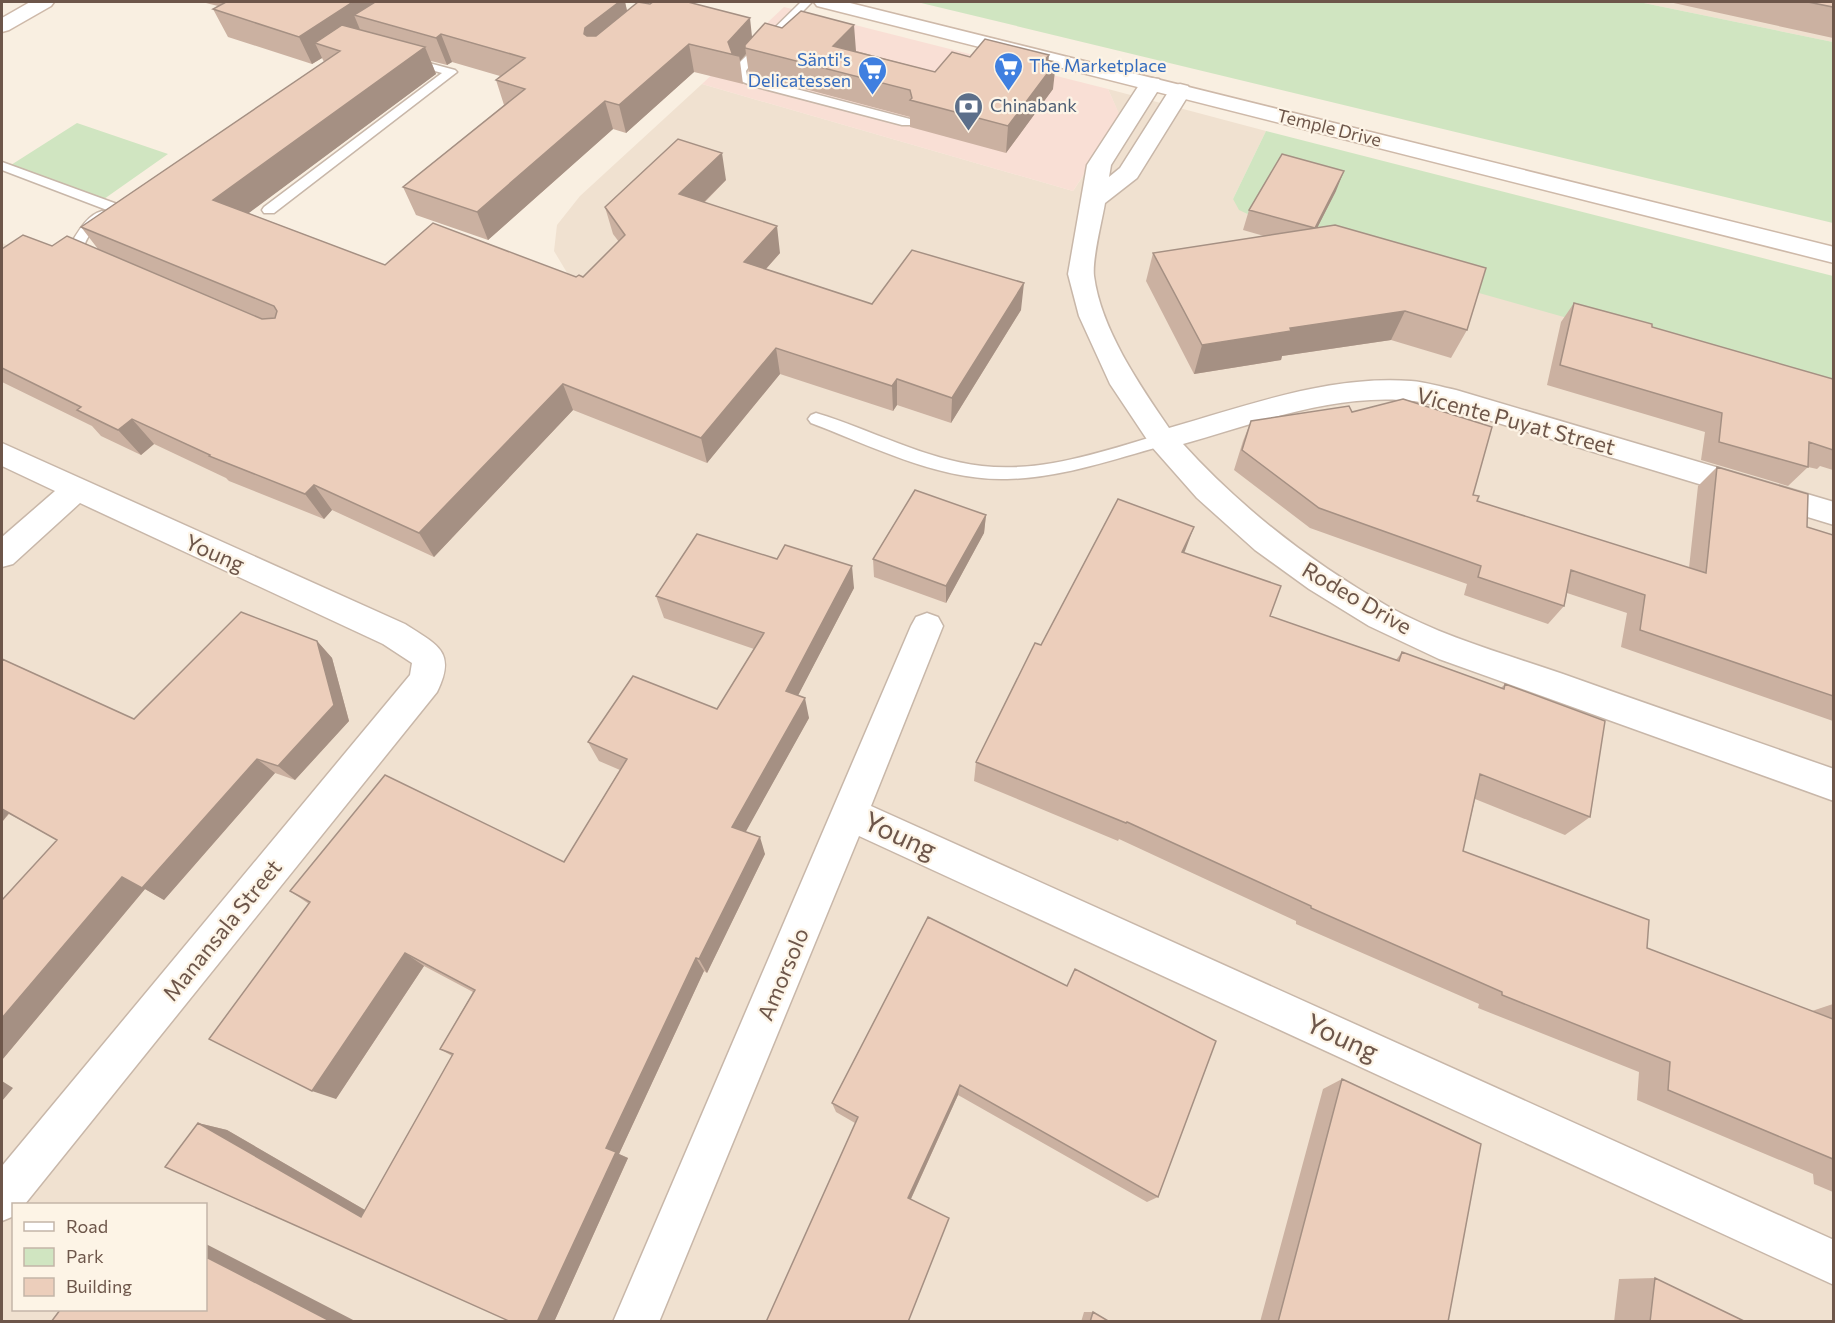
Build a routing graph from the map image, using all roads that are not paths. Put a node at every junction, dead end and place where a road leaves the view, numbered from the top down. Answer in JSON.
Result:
{"nodes":[{"id":1,"x":44,"y":2,"type":"edge"},
{"id":2,"x":807,"y":2,"type":"edge"},
{"id":3,"x":824,"y":2,"type":"edge"},
{"id":4,"x":2,"y":26,"type":"edge"},
{"id":5,"x":395,"y":57,"type":"edge"},
{"id":6,"x":1151,"y":84,"type":"junction"},
{"id":7,"x":1180,"y":91,"type":"junction"},
{"id":8,"x":906,"y":122,"type":"dead end"},
{"id":9,"x":1109,"y":151,"type":"junction"},
{"id":10,"x":1137,"y":158,"type":"junction"},
{"id":11,"x":2,"y":166,"type":"edge"},
{"id":12,"x":1093,"y":200,"type":"junction"},
{"id":13,"x":269,"y":210,"type":"dead end"},
{"id":14,"x":1833,"y":255,"type":"edge"},
{"id":15,"x":100,"y":260,"type":"edge"},
{"id":16,"x":816,"y":419,"type":"dead end"},
{"id":17,"x":1162,"y":440,"type":"junction"},
{"id":18,"x":2,"y":454,"type":"edge"},
{"id":19,"x":75,"y":489,"type":"junction"},
{"id":20,"x":1833,"y":514,"type":"edge"},
{"id":21,"x":2,"y":555,"type":"edge"},
{"id":22,"x":927,"y":626,"type":"dead end"},
{"id":23,"x":427,"y":656,"type":"joint"},
{"id":24,"x":1833,"y":785,"type":"edge"},
{"id":25,"x":850,"y":814,"type":"junction"},
{"id":26,"x":2,"y":1199,"type":"edge"},
{"id":27,"x":1833,"y":1263,"type":"edge"},
{"id":28,"x":636,"y":1322,"type":"edge"}],
"edges":[{"from":1,"to":4,"type":"street"},
{"from":2,"to":8,"type":"lane"},
{"from":3,"to":6,"type":"street","name":"Temple Drive"},
{"from":5,"to":13,"type":"lane"},
{"from":6,"to":7,"type":"street","name":"Temple Drive"},
{"from":6,"to":9,"type":"street","name":"Rodeo Drive"},
{"from":7,"to":10,"type":"street"},
{"from":7,"to":14,"type":"street","name":"Temple Drive"},
{"from":9,"to":10,"type":"street"},
{"from":9,"to":12,"type":"street","name":"Rodeo Drive"},
{"from":10,"to":12,"type":"street"},
{"from":11,"to":15,"type":"lane"},
{"from":12,"to":17,"type":"street","name":"Rodeo Drive"},
{"from":16,"to":17,"type":"lane","name":"Vicente Puyat Street"},
{"from":17,"to":20,"type":"street","name":"Vicente Puyat Street"},
{"from":17,"to":24,"type":"street","name":"Rodeo Drive"},
{"from":18,"to":19,"type":"street","name":"Young"},
{"from":19,"to":21,"type":"street"},
{"from":19,"to":23,"type":"street","name":"Young"},
{"from":22,"to":25,"type":"street","name":"Amorsolo"},
{"from":23,"to":26,"type":"street","name":"Manansala Street"},
{"from":25,"to":27,"type":"street","name":"Young"},
{"from":25,"to":28,"type":"street","name":"Amorsolo"}]}
